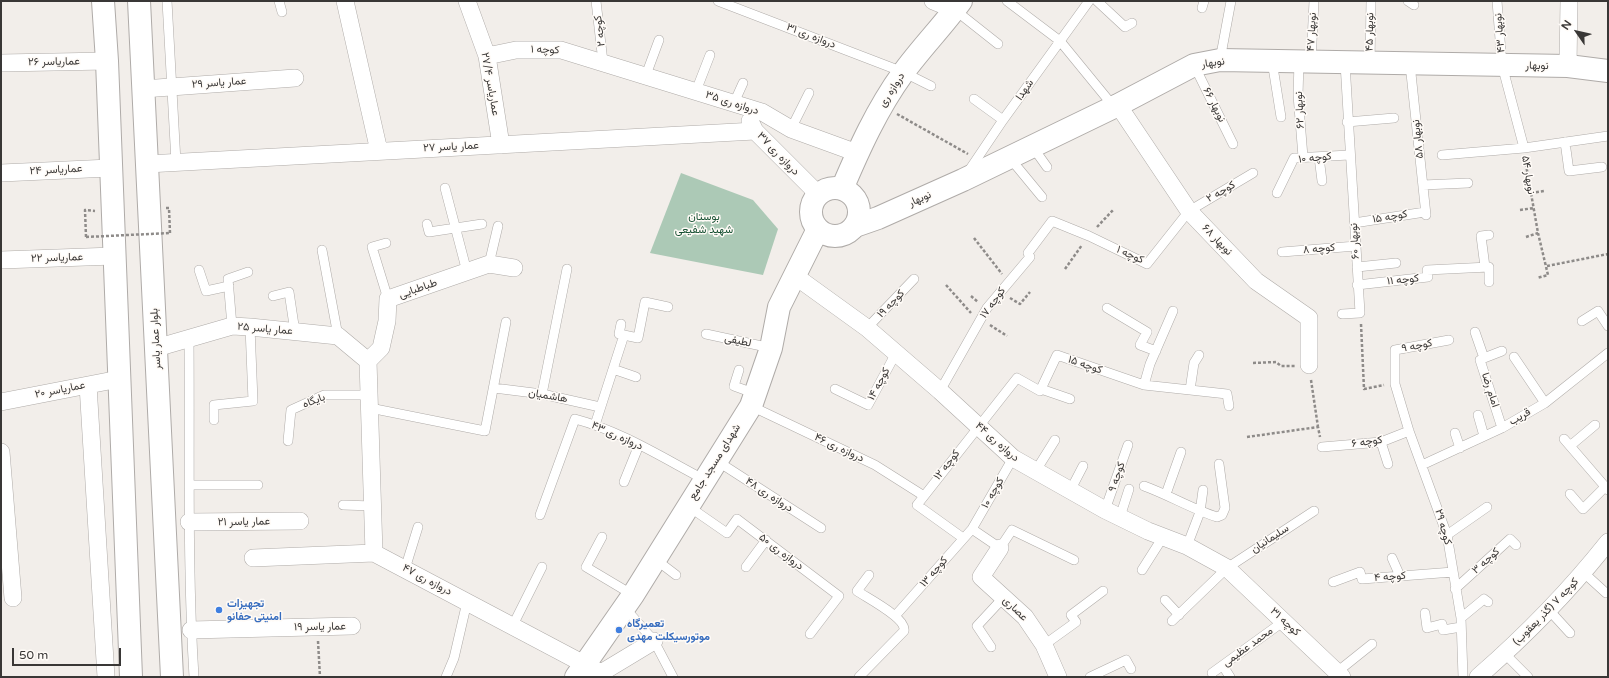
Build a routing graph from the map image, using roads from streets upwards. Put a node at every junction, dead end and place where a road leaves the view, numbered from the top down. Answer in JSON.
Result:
{"nodes":[{"id":1,"x":103,"y":1,"type":"edge"},
{"id":2,"x":139,"y":1,"type":"edge"},
{"id":3,"x":345,"y":1,"type":"edge"},
{"id":4,"x":468,"y":1,"type":"edge"},
{"id":5,"x":934,"y":1,"type":"edge"},
{"id":6,"x":1569,"y":1,"type":"edge"},
{"id":7,"x":958,"y":5,"type":"edge"},
{"id":8,"x":487,"y":56,"type":"junction"},
{"id":9,"x":107,"y":61,"type":"junction"},
{"id":10,"x":603,"y":62,"type":"joint"},
{"id":11,"x":1,"y":63,"type":"edge"},
{"id":12,"x":1568,"y":66,"type":"junction"},
{"id":13,"x":1608,"y":71,"type":"edge"},
{"id":14,"x":295,"y":78,"type":"dead end"},
{"id":15,"x":143,"y":89,"type":"junction"},
{"id":16,"x":1116,"y":106,"type":"junction"},
{"id":17,"x":757,"y":110,"type":"junction"},
{"id":18,"x":756,"y":131,"type":"junction"},
{"id":19,"x":500,"y":145,"type":"junction"},
{"id":20,"x":379,"y":151,"type":"junction"},
{"id":21,"x":857,"y":153,"type":"junction"},
{"id":22,"x":147,"y":164,"type":"junction"},
{"id":23,"x":110,"y":168,"type":"junction"},
{"id":24,"x":1,"y":173,"type":"edge"},
{"id":25,"x":842,"y":189,"type":"junction"},
{"id":26,"x":819,"y":195,"type":"junction"},
{"id":27,"x":855,"y":226,"type":"junction"},
{"id":28,"x":818,"y":229,"type":"junction"},
{"id":29,"x":114,"y":256,"type":"junction"},
{"id":30,"x":1,"y":260,"type":"edge"},
{"id":31,"x":514,"y":268,"type":"dead end"},
{"id":32,"x":795,"y":276,"type":"junction"},
{"id":33,"x":156,"y":348,"type":"junction"},
{"id":34,"x":368,"y":361,"type":"junction"},
{"id":35,"x":1309,"y":365,"type":"road end"},
{"id":36,"x":119,"y":379,"type":"junction"},
{"id":37,"x":88,"y":385,"type":"junction"},
{"id":38,"x":1,"y":402,"type":"edge"},
{"id":39,"x":1,"y":452,"type":"edge"},
{"id":40,"x":300,"y":521,"type":"dead end"},
{"id":41,"x":189,"y":522,"type":"road end"},
{"id":42,"x":1608,"y":542,"type":"edge"},
{"id":43,"x":1000,"y":548,"type":"road end"},
{"id":44,"x":374,"y":553,"type":"junction"},
{"id":45,"x":253,"y":558,"type":"dead end"},
{"id":46,"x":1227,"y":568,"type":"joint"},
{"id":47,"x":13,"y":598,"type":"dead end"},
{"id":48,"x":352,"y":626,"type":"dead end"},
{"id":49,"x":191,"y":630,"type":"road end"},
{"id":50,"x":654,"y":641,"type":"road end"},
{"id":51,"x":592,"y":673,"type":"edge"},
{"id":52,"x":1340,"y":674,"type":"edge"},
{"id":53,"x":106,"y":677,"type":"edge"},
{"id":54,"x":131,"y":677,"type":"edge"},
{"id":55,"x":172,"y":677,"type":"edge"},
{"id":56,"x":1058,"y":677,"type":"edge"},
{"id":57,"x":1478,"y":677,"type":"edge"}],
"edges":[{"from":1,"to":9,"type":"main road"},
{"from":2,"to":15,"type":"main road","name":"بلوار عمار یاسر"},
{"from":3,"to":20,"type":"street"},
{"from":4,"to":8,"type":"street","name":"عماریاسر ۲۷/۴"},
{"from":5,"to":7,"type":"street"},
{"from":6,"to":12,"type":"street"},
{"from":7,"to":21,"type":"main road","name":"دروازه ری"},
{"from":8,"to":10,"type":"street","name":"کوچه ۱"},
{"from":8,"to":19,"type":"street","name":"عماریاسر ۲۷/۴"},
{"from":9,"to":11,"type":"street","name":"عماریاسر ۲۶"},
{"from":9,"to":23,"type":"main road"},
{"from":10,"to":17,"type":"street","name":"دروازه ری ۳۵"},
{"from":12,"to":13,"type":"main road","name":"نوبهار"},
{"from":12,"to":16,"type":"main road","name":"نوبهار"},
{"from":14,"to":15,"type":"street","name":"عمار یاسر ۲۹"},
{"from":15,"to":22,"type":"main road","name":"بلوار عمار یاسر"},
{"from":16,"to":27,"type":"main road","name":"نوبهار"},
{"from":16,"to":35,"type":"street","name":"نوبهار ۶۸"},
{"from":17,"to":18,"type":"street","name":"دروازه ری ۳۷"},
{"from":17,"to":21,"type":"street","name":"دروازه ری ۳۵"},
{"from":18,"to":19,"type":"street","name":"عمار یاسر ۲۷"},
{"from":18,"to":26,"type":"street","name":"دروازه ری ۳۷"},
{"from":19,"to":20,"type":"street","name":"عمار یاسر ۲۷"},
{"from":20,"to":22,"type":"street","name":"عمار یاسر ۲۷"},
{"from":21,"to":25,"type":"main road","name":"دروازه ری"},
{"from":22,"to":33,"type":"main road","name":"بلوار عمار یاسر"},
{"from":23,"to":24,"type":"street","name":"عماریاسر ۲۴"},
{"from":23,"to":29,"type":"main road"},
{"from":25,"to":26,"type":"main road"},
{"from":25,"to":27,"type":"main road"},
{"from":26,"to":28,"type":"main road"},
{"from":27,"to":28,"type":"main road"},
{"from":28,"to":32,"type":"main road","name":"شهدای مسجد جامع"},
{"from":29,"to":30,"type":"street","name":"عماریاسر ۲۲"},
{"from":29,"to":36,"type":"main road"},
{"from":31,"to":34,"type":"street","name":"طباطبایی"},
{"from":32,"to":46,"type":"street","name":"دروازه ری ۴۴"},
{"from":32,"to":51,"type":"main road","name":"شهدای مسجد جامع"},
{"from":33,"to":34,"type":"street","name":"عمار یاسر ۲۵"},
{"from":33,"to":55,"type":"main road","name":"بلوار عمار یاسر"},
{"from":34,"to":44,"type":"street"},
{"from":36,"to":37,"type":"street","name":"عماریاسر ۲۰"},
{"from":36,"to":54,"type":"main road"},
{"from":37,"to":38,"type":"street","name":"عماریاسر ۲۰"},
{"from":37,"to":53,"type":"street"},
{"from":39,"to":47,"type":"street"},
{"from":40,"to":41,"type":"street","name":"عمار یاسر ۲۱"},
{"from":42,"to":57,"type":"street","name":"کوچه ۷ (گذر یعقوب)"},
{"from":43,"to":56,"type":"street","name":"عصاری"},
{"from":44,"to":45,"type":"street","name":"دروازه ری ۴۷"},
{"from":44,"to":51,"type":"street","name":"دروازه ری ۴۷"},
{"from":46,"to":52,"type":"street","name":"کوچه ۳۱"},
{"from":48,"to":49,"type":"street","name":"عمار یاسر ۱۹"},
{"from":50,"to":51,"type":"street"}]}
